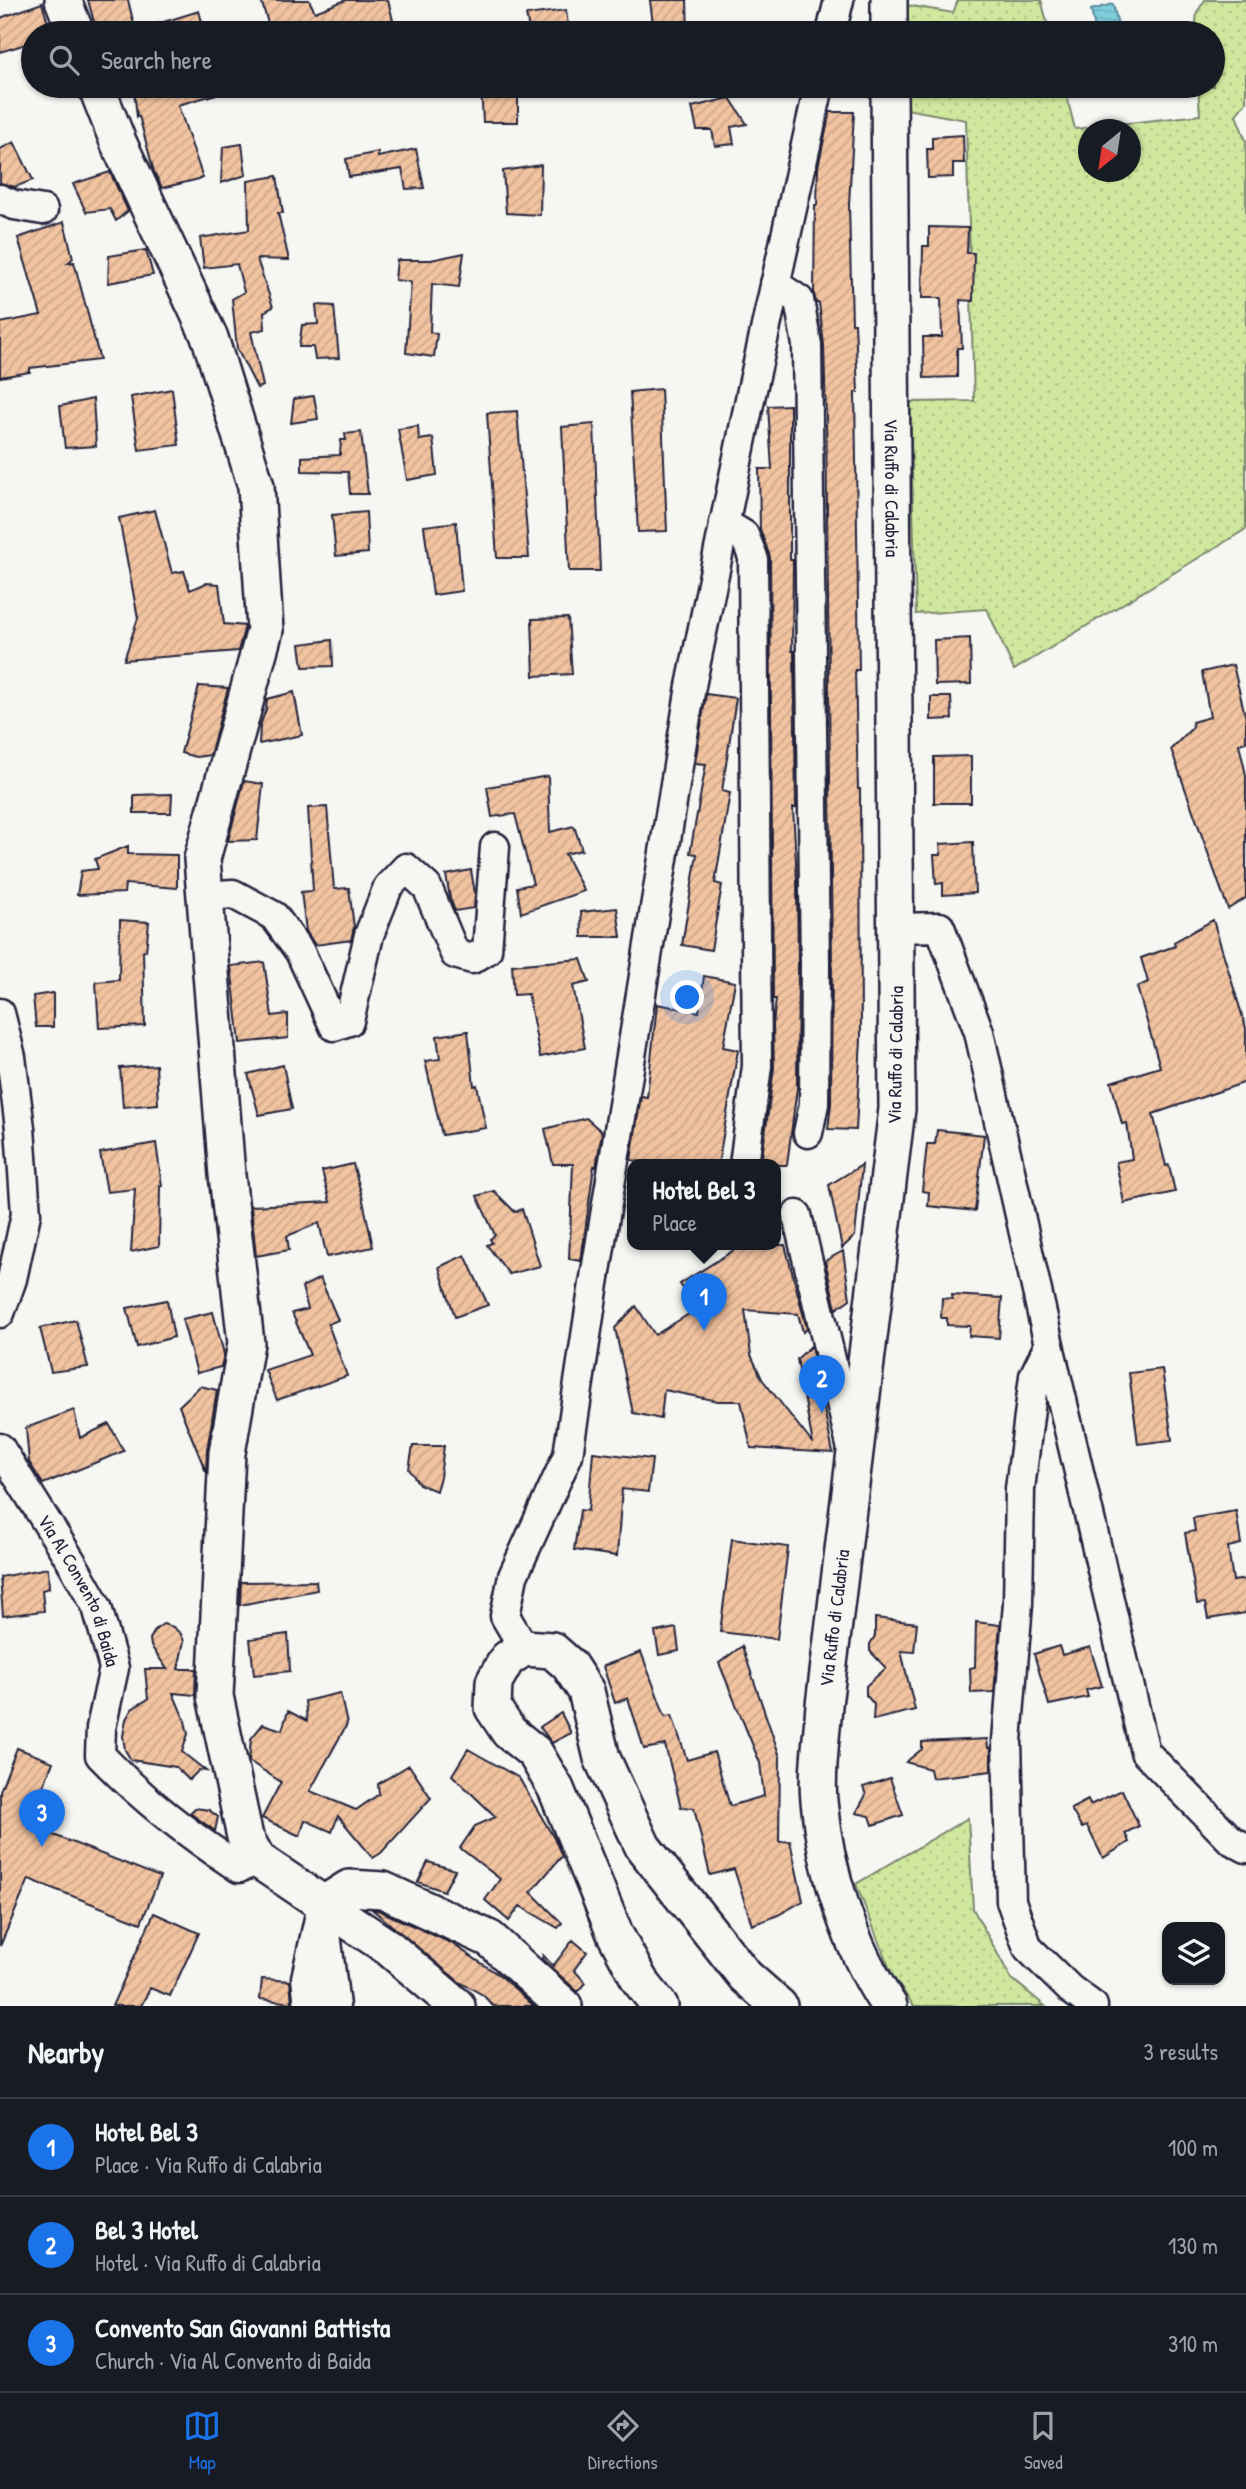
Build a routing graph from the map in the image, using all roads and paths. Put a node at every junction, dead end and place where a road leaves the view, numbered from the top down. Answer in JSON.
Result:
{"nodes":[{"id":1,"x":63,"y":0,"type":"edge"},
{"id":2,"x":839,"y":0,"type":"edge"},
{"id":3,"x":889,"y":0,"type":"edge"},
{"id":4,"x":71,"y":21,"type":"edge"},
{"id":5,"x":834,"y":21,"type":"edge"},
{"id":6,"x":889,"y":21,"type":"edge"},
{"id":7,"x":101,"y":98,"type":"edge"},
{"id":8,"x":817,"y":98,"type":"edge"},
{"id":9,"x":889,"y":98,"type":"edge"},
{"id":10,"x":0,"y":199,"type":"edge"},
{"id":11,"x":43,"y":209,"type":"dead end"},
{"id":12,"x":775,"y":284,"type":"junction"},
{"id":13,"x":724,"y":523,"type":"junction"},
{"id":14,"x":495,"y":846,"type":"dead end"},
{"id":15,"x":205,"y":896,"type":"junction"},
{"id":16,"x":896,"y":928,"type":"junction"},
{"id":17,"x":0,"y":1013,"type":"edge"},
{"id":18,"x":808,"y":1133,"type":"dead end"},
{"id":19,"x":745,"y":1159,"type":"edge"},
{"id":20,"x":797,"y":1215,"type":"dead end"},
{"id":21,"x":0,"y":1313,"type":"edge"},
{"id":22,"x":1049,"y":1345,"type":"junction"},
{"id":23,"x":0,"y":1448,"type":"edge"},
{"id":24,"x":854,"y":1458,"type":"junction"},
{"id":25,"x":524,"y":1648,"type":"junction"},
{"id":26,"x":1246,"y":1848,"type":"edge"},
{"id":27,"x":258,"y":1860,"type":"junction"},
{"id":28,"x":322,"y":1905,"type":"junction"},
{"id":29,"x":309,"y":2006,"type":"edge"},
{"id":30,"x":335,"y":2006,"type":"edge"},
{"id":31,"x":457,"y":2006,"type":"edge"},
{"id":32,"x":564,"y":2006,"type":"edge"},
{"id":33,"x":660,"y":2006,"type":"edge"},
{"id":34,"x":779,"y":2006,"type":"edge"},
{"id":35,"x":889,"y":2006,"type":"edge"},
{"id":36,"x":1093,"y":2006,"type":"edge"}],
"edges":[{"from":1,"to":4,"type":"street"},
{"from":2,"to":5,"type":"street"},
{"from":3,"to":6,"type":"street"},
{"from":7,"to":15,"type":"street"},
{"from":8,"to":12,"type":"street"},
{"from":9,"to":16,"type":"street","name":"Via Ruffo di Calabria"},
{"from":10,"to":11,"type":"street"},
{"from":12,"to":13,"type":"street"},
{"from":12,"to":18,"type":"street"},
{"from":13,"to":19,"type":"street"},
{"from":13,"to":25,"type":"street"},
{"from":14,"to":15,"type":"street"},
{"from":15,"to":27,"type":"street"},
{"from":16,"to":22,"type":"street"},
{"from":16,"to":24,"type":"street","name":"Via Ruffo di Calabria"},
{"from":17,"to":21,"type":"street"},
{"from":20,"to":24,"type":"street"},
{"from":22,"to":26,"type":"street"},
{"from":22,"to":36,"type":"street"},
{"from":23,"to":27,"type":"street","name":"Via Al Convento di Baida"},
{"from":24,"to":35,"type":"street","name":"Via Ruffo di Calabria"},
{"from":25,"to":33,"type":"street"},
{"from":25,"to":34,"type":"street"},
{"from":27,"to":28,"type":"street"},
{"from":28,"to":29,"type":"street"},
{"from":28,"to":30,"type":"street"},
{"from":28,"to":31,"type":"street"},
{"from":28,"to":32,"type":"street"}]}
